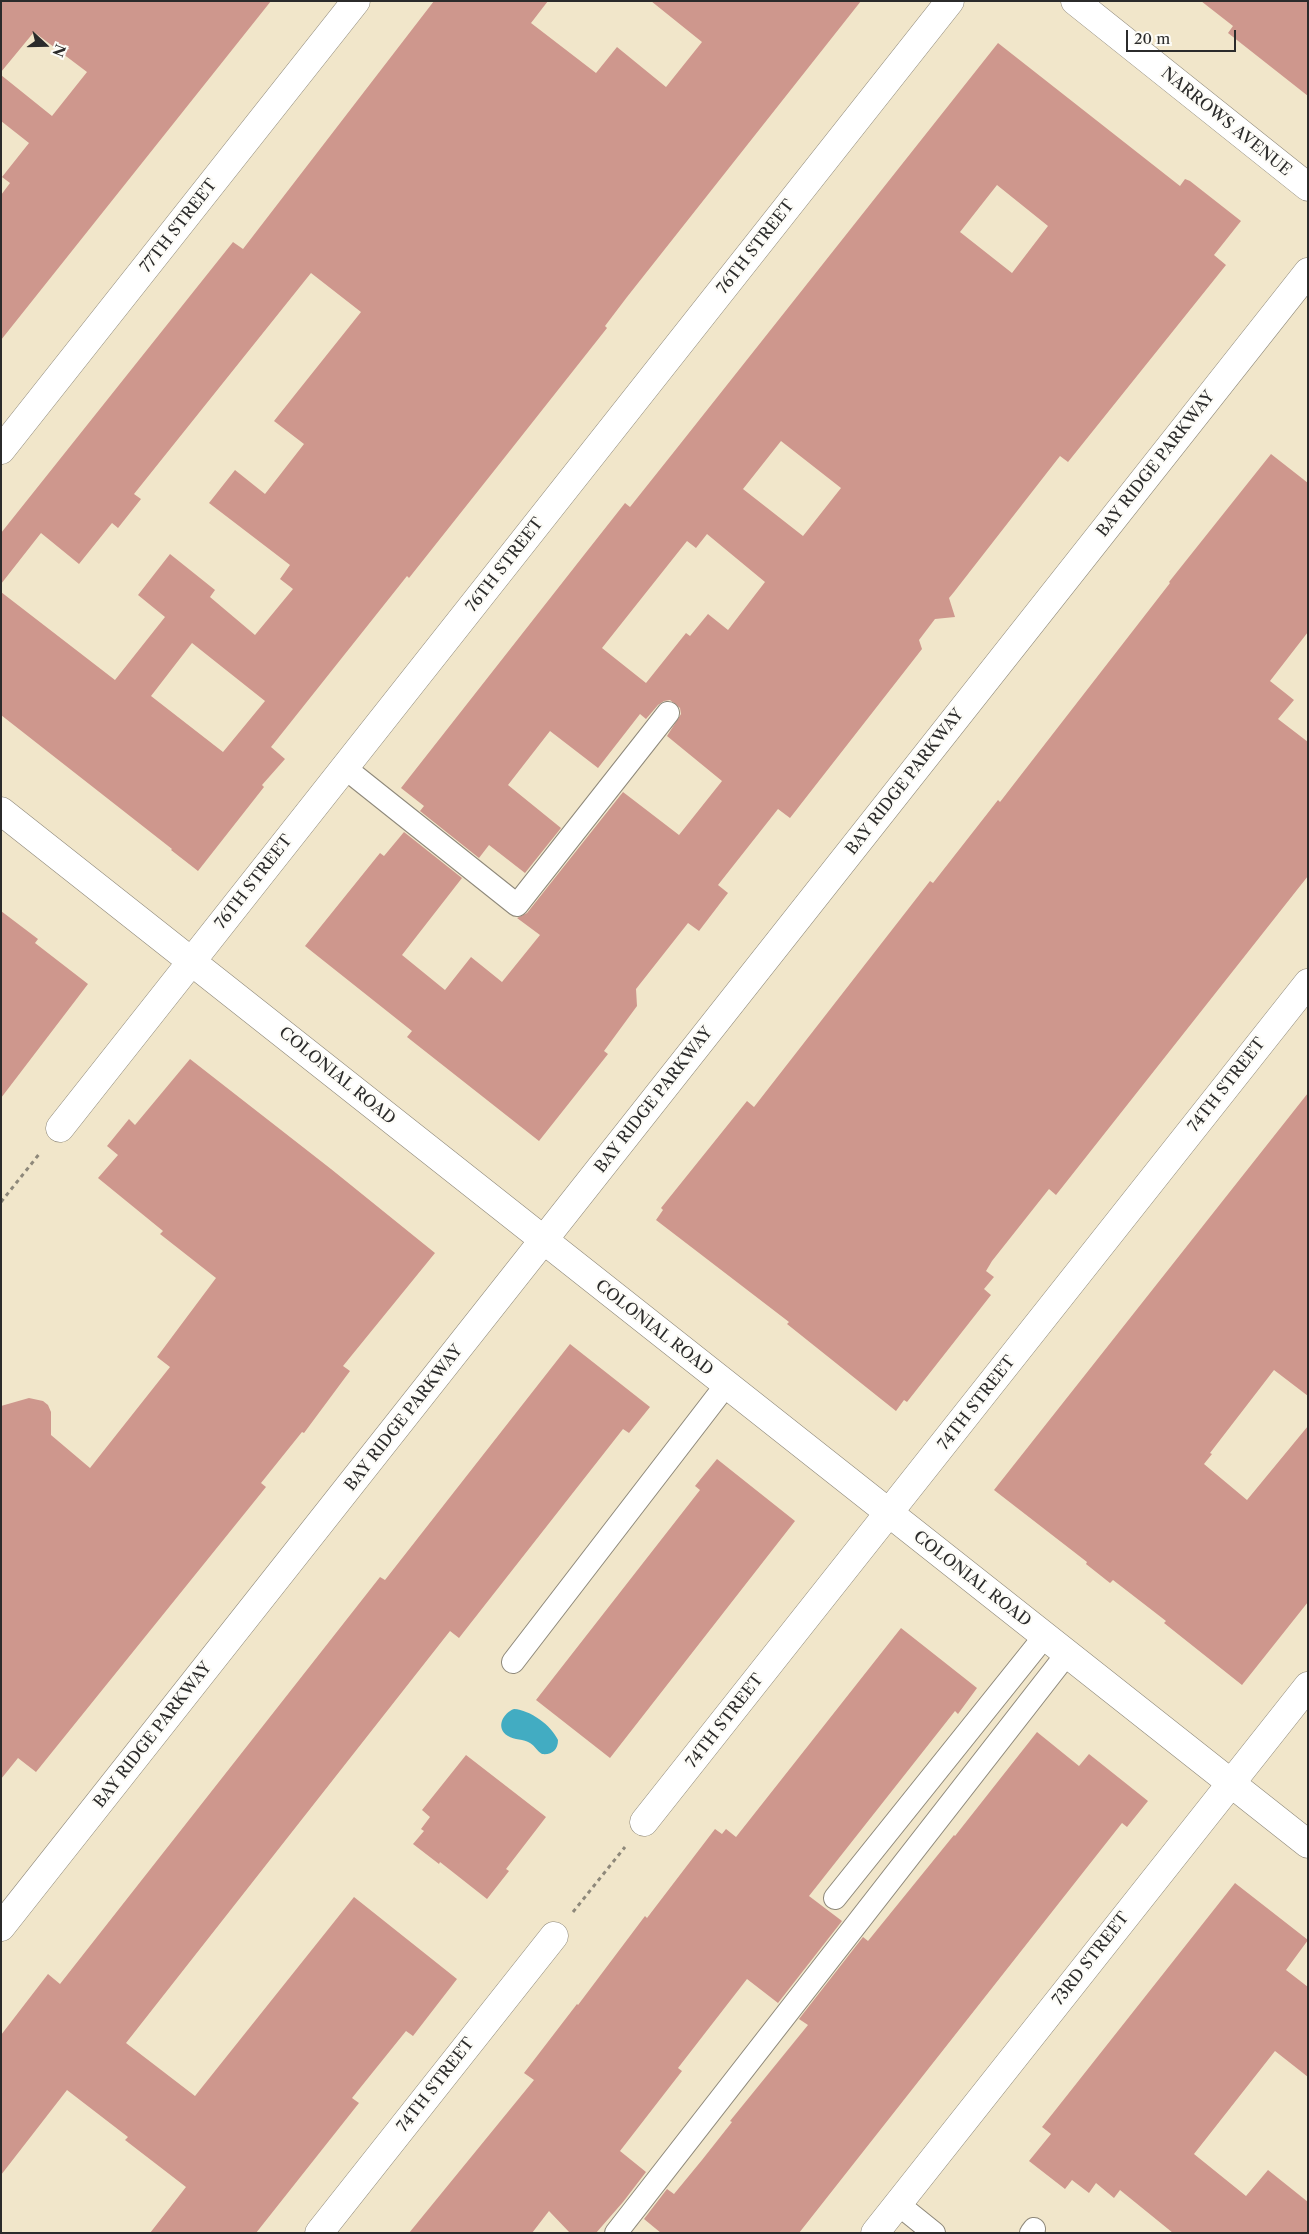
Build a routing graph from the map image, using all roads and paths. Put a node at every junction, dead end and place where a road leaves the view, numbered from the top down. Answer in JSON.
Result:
{"nodes":[{"id":1,"x":356,"y":1,"type":"edge"},
{"id":2,"x":950,"y":1,"type":"edge"},
{"id":3,"x":1075,"y":1,"type":"edge"},
{"id":4,"x":1308,"y":187,"type":"edge"},
{"id":5,"x":1308,"y":272,"type":"edge"},
{"id":6,"x":1,"y":450,"type":"edge"},
{"id":7,"x":668,"y":713,"type":"dead end"},
{"id":8,"x":345,"y":768,"type":"junction"},
{"id":9,"x":1,"y":811,"type":"edge"},
{"id":10,"x":192,"y":961,"type":"junction"},
{"id":11,"x":1308,"y":983,"type":"edge"},
{"id":12,"x":60,"y":1128,"type":"dead end"},
{"id":13,"x":41,"y":1152,"type":"dead end"},
{"id":14,"x":1,"y":1202,"type":"edge"},
{"id":15,"x":544,"y":1241,"type":"junction"},
{"id":16,"x":726,"y":1385,"type":"junction"},
{"id":17,"x":890,"y":1514,"type":"junction"},
{"id":18,"x":1044,"y":1637,"type":"junction"},
{"id":19,"x":1066,"y":1655,"type":"junction"},
{"id":20,"x":513,"y":1662,"type":"dead end"},
{"id":21,"x":1308,"y":1686,"type":"edge"},
{"id":22,"x":1230,"y":1783,"type":"junction"},
{"id":23,"x":644,"y":1822,"type":"joint"},
{"id":24,"x":1308,"y":1844,"type":"edge"},
{"id":25,"x":835,"y":1898,"type":"dead end"},
{"id":26,"x":1,"y":1927,"type":"edge"},
{"id":27,"x":554,"y":1936,"type":"joint"},
{"id":28,"x":898,"y":2204,"type":"junction"},
{"id":29,"x":319,"y":2233,"type":"edge"},
{"id":30,"x":616,"y":2233,"type":"edge"},
{"id":31,"x":875,"y":2233,"type":"edge"},
{"id":32,"x":934,"y":2233,"type":"edge"}],
"edges":[{"from":1,"to":6,"type":"street","name":"77TH STREET"},
{"from":2,"to":8,"type":"street","name":"76TH STREET"},
{"from":3,"to":4,"type":"street","name":"NARROWS AVENUE"},
{"from":5,"to":15,"type":"street","name":"BAY RIDGE PARKWAY"},
{"from":7,"to":8,"type":"lane"},
{"from":8,"to":10,"type":"street","name":"76TH STREET"},
{"from":9,"to":10,"type":"street","name":"COLONIAL ROAD"},
{"from":10,"to":12,"type":"street","name":"76TH STREET"},
{"from":10,"to":15,"type":"street","name":"COLONIAL ROAD"},
{"from":11,"to":17,"type":"street","name":"74TH STREET"},
{"from":13,"to":14,"type":"path"},
{"from":15,"to":16,"type":"street","name":"COLONIAL ROAD"},
{"from":15,"to":26,"type":"street","name":"BAY RIDGE PARKWAY"},
{"from":16,"to":17,"type":"street","name":"COLONIAL ROAD"},
{"from":16,"to":20,"type":"lane"},
{"from":17,"to":18,"type":"street","name":"COLONIAL ROAD"},
{"from":17,"to":23,"type":"street","name":"74TH STREET"},
{"from":18,"to":19,"type":"street","name":"COLONIAL ROAD"},
{"from":18,"to":25,"type":"lane"},
{"from":19,"to":22,"type":"street","name":"COLONIAL ROAD"},
{"from":19,"to":30,"type":"lane"},
{"from":21,"to":22,"type":"street","name":"73RD STREET"},
{"from":22,"to":24,"type":"street","name":"COLONIAL ROAD"},
{"from":22,"to":28,"type":"street","name":"73RD STREET"},
{"from":23,"to":27,"type":"path"},
{"from":27,"to":29,"type":"street","name":"74TH STREET"},
{"from":28,"to":31,"type":"street","name":"73RD STREET"},
{"from":28,"to":32,"type":"lane"}]}
